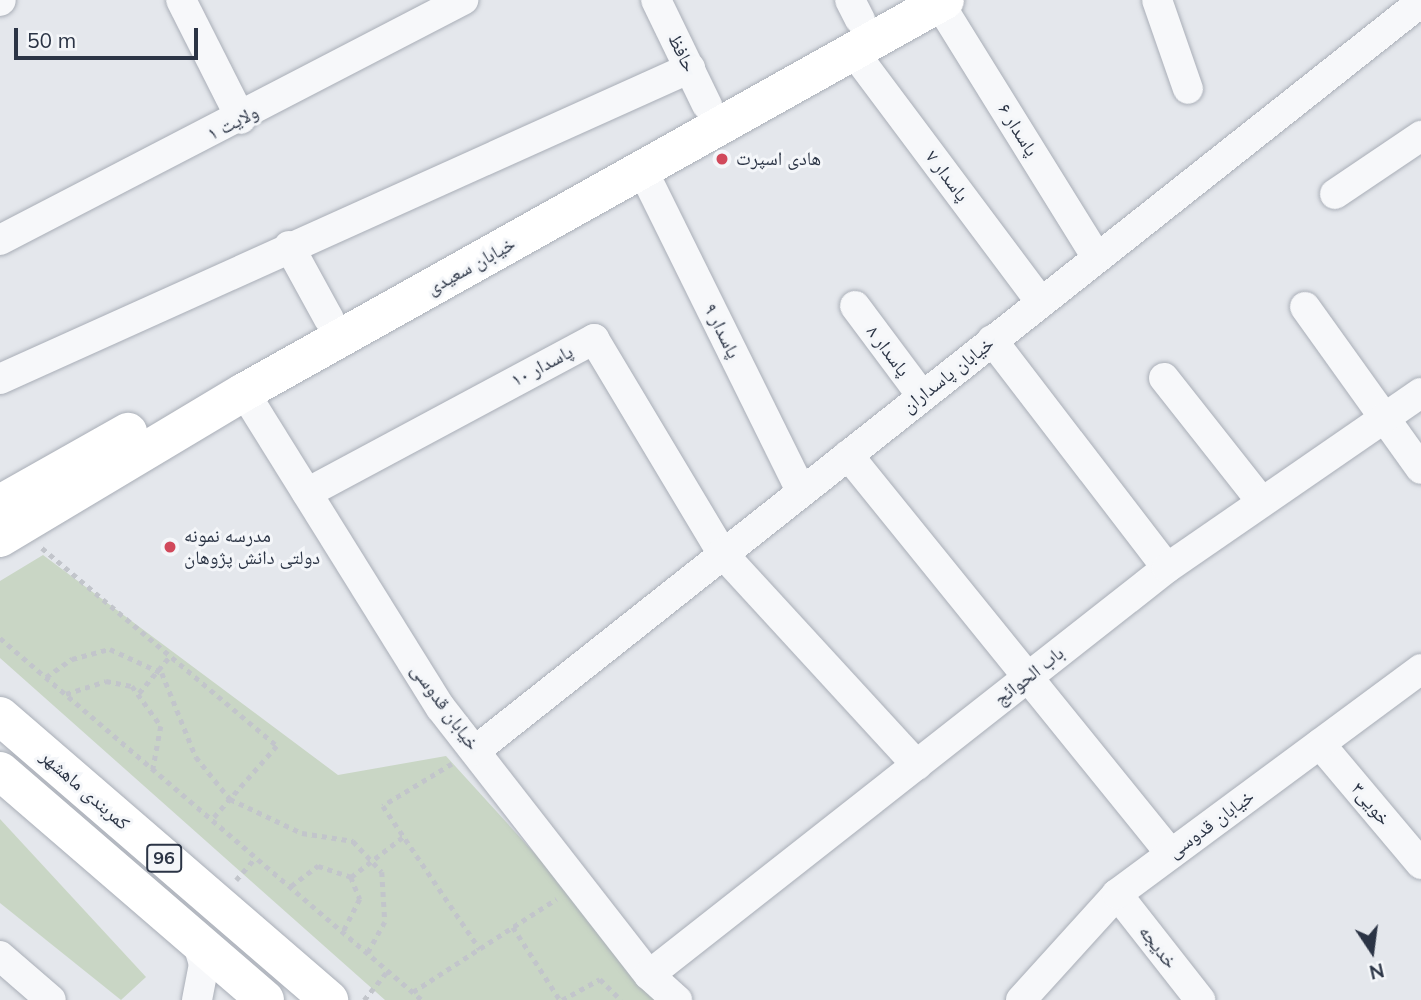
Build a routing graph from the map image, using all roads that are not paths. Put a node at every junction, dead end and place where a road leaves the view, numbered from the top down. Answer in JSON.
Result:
{"nodes":[{"id":1,"x":181,"y":0,"type":"edge"},
{"id":2,"x":463,"y":0,"type":"edge"},
{"id":3,"x":656,"y":0,"type":"edge"},
{"id":4,"x":896,"y":0,"type":"edge"},
{"id":5,"x":1157,"y":0,"type":"edge"},
{"id":6,"x":942,"y":2,"type":"edge"},
{"id":7,"x":1421,"y":2,"type":"edge"},
{"id":8,"x":854,"y":24,"type":"edge"},
{"id":9,"x":690,"y":68,"type":"junction"},
{"id":10,"x":1188,"y":89,"type":"dead end"},
{"id":11,"x":707,"y":105,"type":"junction"},
{"id":12,"x":241,"y":119,"type":"junction"},
{"id":13,"x":1421,"y":136,"type":"edge"},
{"id":14,"x":643,"y":171,"type":"junction"},
{"id":15,"x":1335,"y":194,"type":"dead end"},
{"id":16,"x":0,"y":240,"type":"edge"},
{"id":17,"x":289,"y":246,"type":"junction"},
{"id":18,"x":1097,"y":258,"type":"junction"},
{"id":19,"x":1041,"y":302,"type":"junction"},
{"id":20,"x":855,"y":306,"type":"dead end"},
{"id":21,"x":1306,"y":307,"type":"dead end"},
{"id":22,"x":329,"y":319,"type":"junction"},
{"id":23,"x":992,"y":340,"type":"junction"},
{"id":24,"x":1164,"y":378,"type":"dead end"},
{"id":25,"x":0,"y":379,"type":"edge"},
{"id":26,"x":238,"y":383,"type":"junction"},
{"id":27,"x":1421,"y":393,"type":"edge"},
{"id":28,"x":922,"y":396,"type":"junction"},
{"id":29,"x":1381,"y":418,"type":"junction"},
{"id":30,"x":848,"y":455,"type":"junction"},
{"id":31,"x":1421,"y":468,"type":"edge"},
{"id":32,"x":801,"y":491,"type":"junction"},
{"id":33,"x":307,"y":492,"type":"junction"},
{"id":34,"x":1261,"y":501,"type":"junction"},
{"id":35,"x":6,"y":523,"type":"edge"},
{"id":36,"x":722,"y":553,"type":"junction"},
{"id":37,"x":1167,"y":568,"type":"junction"},
{"id":38,"x":1421,"y":669,"type":"edge"},
{"id":39,"x":1028,"y":677,"type":"junction"},
{"id":40,"x":0,"y":716,"type":"edge"},
{"id":41,"x":1320,"y":744,"type":"junction"},
{"id":42,"x":476,"y":750,"type":"junction"},
{"id":43,"x":917,"y":765,"type":"junction"},
{"id":44,"x":0,"y":771,"type":"edge"},
{"id":45,"x":1171,"y":854,"type":"junction"},
{"id":46,"x":1421,"y":864,"type":"edge"},
{"id":47,"x":1116,"y":894,"type":"junction"},
{"id":48,"x":197,"y":941,"type":"junction"},
{"id":49,"x":0,"y":956,"type":"edge"},
{"id":50,"x":649,"y":975,"type":"junction"},
{"id":51,"x":51,"y":1000,"type":"edge"},
{"id":52,"x":197,"y":1000,"type":"edge"},
{"id":53,"x":265,"y":1000,"type":"edge"},
{"id":54,"x":329,"y":1000,"type":"edge"},
{"id":55,"x":677,"y":1000,"type":"edge"},
{"id":56,"x":1021,"y":1000,"type":"edge"},
{"id":57,"x":1200,"y":1000,"type":"edge"}],
"edges":[{"from":1,"to":12,"type":"street"},
{"from":2,"to":12,"type":"street","name":"ولایت ۱"},
{"from":3,"to":9,"type":"street","name":"حافظ"},
{"from":4,"to":8,"type":"main road","name":"خیابان سعیدی"},
{"from":5,"to":10,"type":"street"},
{"from":6,"to":8,"type":"main road","name":"خیابان سعیدی"},
{"from":6,"to":18,"type":"street","name":"پاسدار ۶"},
{"from":7,"to":18,"type":"street","name":"خیابان پاسداران"},
{"from":8,"to":11,"type":"main road","name":"خیابان سعیدی"},
{"from":8,"to":14,"type":"main road","name":"خیابان سعیدی"},
{"from":8,"to":19,"type":"street","name":"پاسدار ۷"},
{"from":9,"to":11,"type":"street","name":"حافظ"},
{"from":9,"to":17,"type":"street"},
{"from":11,"to":22,"type":"main road","name":"خیابان سعیدی"},
{"from":12,"to":16,"type":"street","name":"ولایت ۱"},
{"from":13,"to":15,"type":"street"},
{"from":14,"to":26,"type":"main road","name":"خیابان سعیدی"},
{"from":14,"to":32,"type":"street","name":"پاسدار ۹"},
{"from":17,"to":22,"type":"street"},
{"from":17,"to":25,"type":"street"},
{"from":18,"to":19,"type":"street","name":"خیابان پاسداران"},
{"from":19,"to":23,"type":"street","name":"خیابان پاسداران"},
{"from":20,"to":28,"type":"street","name":"پاسدار ۸"},
{"from":21,"to":29,"type":"street"},
{"from":22,"to":26,"type":"main road","name":"خیابان سعیدی"},
{"from":23,"to":28,"type":"street","name":"خیابان پاسداران"},
{"from":23,"to":37,"type":"street"},
{"from":24,"to":34,"type":"street"},
{"from":26,"to":33,"type":"street","name":"خیابان قدوسی"},
{"from":26,"to":35,"type":"main road","name":"خیابان سعیدی"},
{"from":27,"to":29,"type":"street","name":"باب الحوائج"},
{"from":28,"to":30,"type":"street","name":"خیابان پاسداران"},
{"from":29,"to":31,"type":"street"},
{"from":29,"to":34,"type":"street","name":"باب الحوائج"},
{"from":30,"to":32,"type":"street","name":"خیابان پاسداران"},
{"from":30,"to":39,"type":"street"},
{"from":32,"to":36,"type":"street","name":"خیابان پاسداران"},
{"from":33,"to":36,"type":"street","name":"پاسدار ۱۰"},
{"from":33,"to":42,"type":"street","name":"خیابان قدوسی"},
{"from":34,"to":37,"type":"street","name":"باب الحوائج"},
{"from":36,"to":42,"type":"street","name":"خیابان پاسداران"},
{"from":36,"to":43,"type":"street"},
{"from":37,"to":39,"type":"street","name":"باب الحوائج"},
{"from":38,"to":41,"type":"street","name":"خیابان قدوسی"},
{"from":39,"to":43,"type":"street","name":"باب الحوائج"},
{"from":39,"to":45,"type":"street"},
{"from":40,"to":54,"type":"main road","name":"کمربندی ماهشهر","number":"96"},
{"from":41,"to":45,"type":"street","name":"خیابان قدوسی"},
{"from":41,"to":46,"type":"street","name":"خویی۳"},
{"from":42,"to":50,"type":"street","name":"خیابان قدوسی"},
{"from":43,"to":50,"type":"street","name":"باب الحوائج"},
{"from":44,"to":48,"type":"main road","number":"96"},
{"from":45,"to":47,"type":"street","name":"خیابان قدوسی"},
{"from":47,"to":56,"type":"street","name":"خیابان قدوسی"},
{"from":47,"to":57,"type":"street","name":"خدیجه"},
{"from":48,"to":52,"type":"street"},
{"from":48,"to":53,"type":"main road","number":"96"},
{"from":49,"to":51,"type":"street"},
{"from":50,"to":55,"type":"street","name":"خیابان قدوسی"}]}
